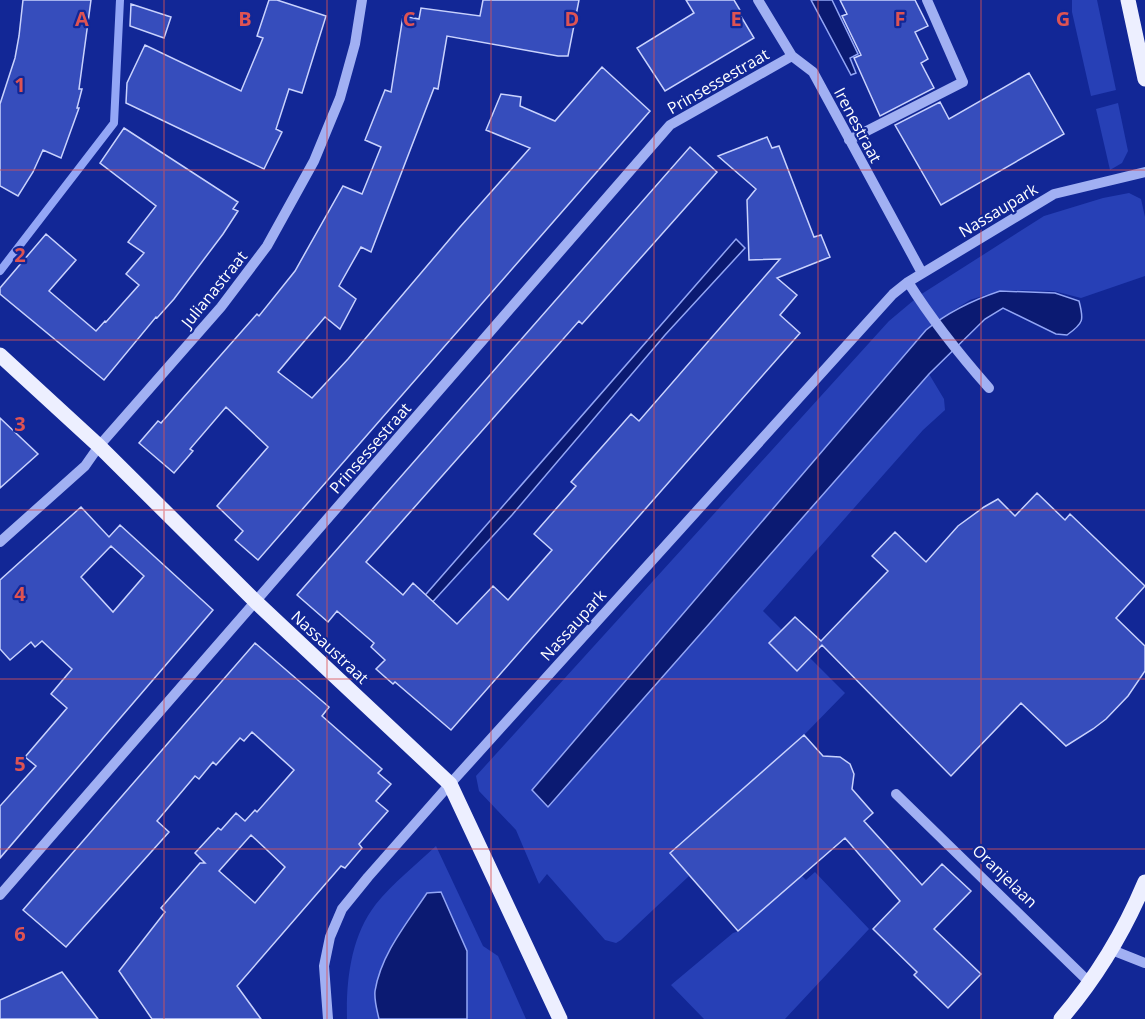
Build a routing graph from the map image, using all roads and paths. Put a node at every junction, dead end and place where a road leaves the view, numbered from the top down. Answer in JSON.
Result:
{"nodes":[{"id":1,"x":362,"y":0,"type":"edge"},
{"id":2,"x":758,"y":0,"type":"edge"},
{"id":3,"x":927,"y":0,"type":"edge"},
{"id":4,"x":1128,"y":0,"type":"edge"},
{"id":5,"x":792,"y":56,"type":"junction"},
{"id":6,"x":1145,"y":79,"type":"edge"},
{"id":7,"x":849,"y":141,"type":"junction"},
{"id":8,"x":1145,"y":172,"type":"edge"},
{"id":9,"x":922,"y":273,"type":"junction"},
{"id":10,"x":908,"y":282,"type":"junction"},
{"id":11,"x":0,"y":355,"type":"edge"},
{"id":12,"x":989,"y":388,"type":"dead end"},
{"id":13,"x":99,"y":446,"type":"junction"},
{"id":14,"x":0,"y":542,"type":"edge"},
{"id":15,"x":256,"y":602,"type":"junction"},
{"id":16,"x":450,"y":784,"type":"junction"},
{"id":17,"x":896,"y":794,"type":"dead end"},
{"id":18,"x":1145,"y":882,"type":"edge"},
{"id":19,"x":0,"y":895,"type":"edge"},
{"id":20,"x":1112,"y":950,"type":"junction"},
{"id":21,"x":1145,"y":963,"type":"edge"},
{"id":22,"x":1090,"y":983,"type":"junction"},
{"id":23,"x":328,"y":1019,"type":"edge"},
{"id":24,"x":560,"y":1019,"type":"edge"},
{"id":25,"x":1062,"y":1019,"type":"edge"}],
"edges":[{"from":1,"to":13,"type":"street","name":"Julianastraat"},
{"from":2,"to":5,"type":"street","name":"Irenestraat"},
{"from":3,"to":7,"type":"street"},
{"from":4,"to":6,"type":"main road"},
{"from":5,"to":7,"type":"street","name":"Irenestraat"},
{"from":5,"to":15,"type":"street","name":"Prinsessestraat"},
{"from":7,"to":9,"type":"street","name":"Irenestraat"},
{"from":8,"to":9,"type":"street","name":"Nassaupark"},
{"from":9,"to":10,"type":"street","name":"Nassaupark"},
{"from":10,"to":12,"type":"street"},
{"from":10,"to":16,"type":"street","name":"Nassaupark"},
{"from":11,"to":13,"type":"main road","name":"Nassaustraat"},
{"from":13,"to":14,"type":"street","name":"Julianastraat"},
{"from":13,"to":15,"type":"main road","name":"Nassaustraat"},
{"from":15,"to":16,"type":"main road","name":"Nassaustraat"},
{"from":15,"to":19,"type":"street","name":"Prinsessestraat"},
{"from":16,"to":23,"type":"street","name":"Nassaupark"},
{"from":16,"to":24,"type":"main road","name":"Nassaustraat"},
{"from":17,"to":22,"type":"street","name":"Oranjelaan"},
{"from":18,"to":20,"type":"main road"},
{"from":20,"to":21,"type":"street"},
{"from":20,"to":22,"type":"main road"},
{"from":22,"to":25,"type":"main road"}]}
